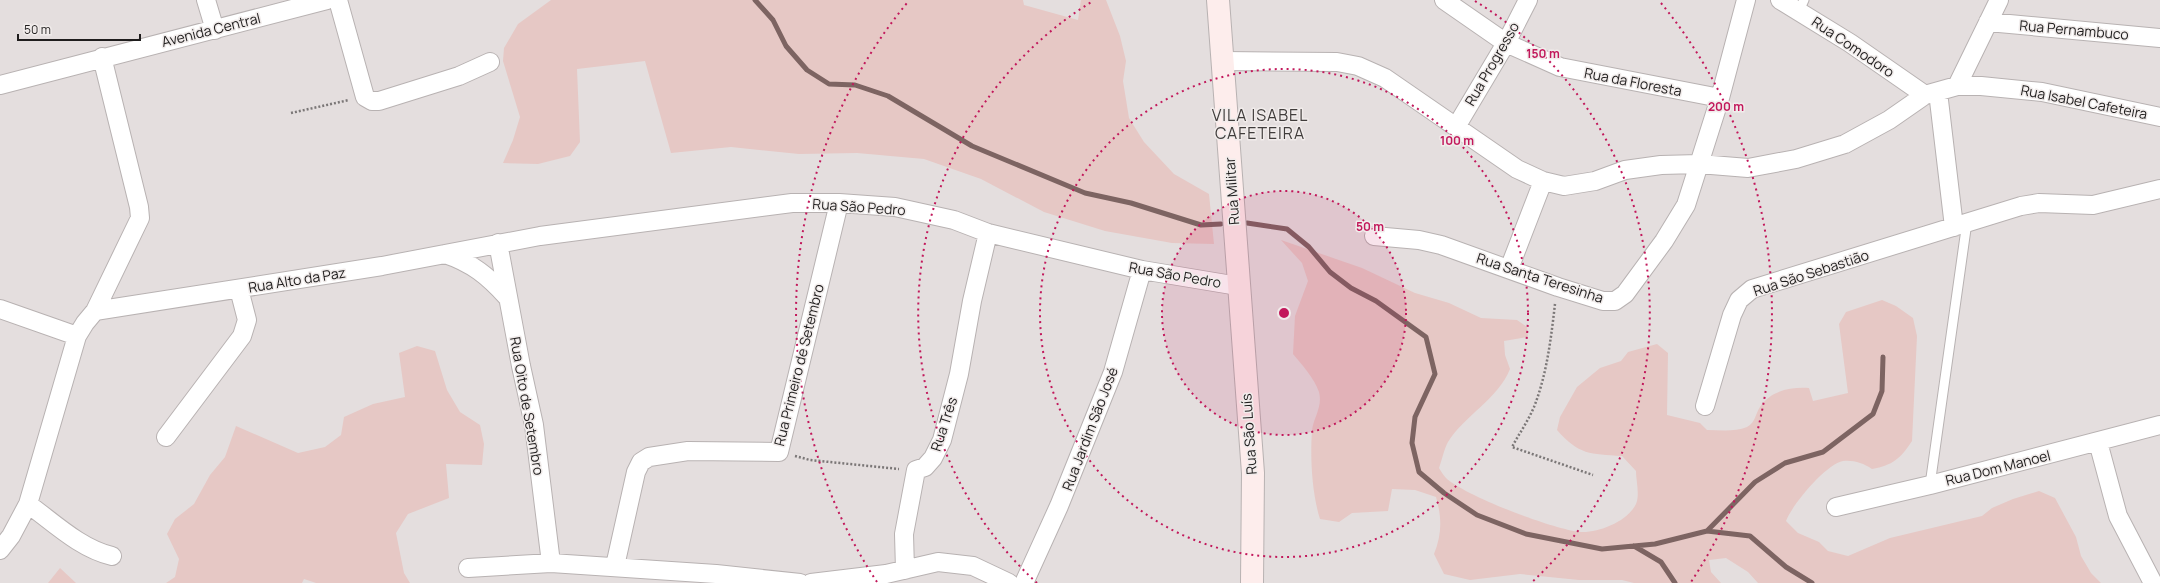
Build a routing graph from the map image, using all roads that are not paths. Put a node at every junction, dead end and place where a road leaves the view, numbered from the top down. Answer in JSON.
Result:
{"nodes":[{"id":1,"x":206,"y":0,"type":"edge"},
{"id":2,"x":327,"y":0,"type":"edge"},
{"id":3,"x":338,"y":0,"type":"edge"},
{"id":4,"x":1218,"y":0,"type":"edge"},
{"id":5,"x":1444,"y":0,"type":"edge"},
{"id":6,"x":1528,"y":0,"type":"edge"},
{"id":7,"x":1746,"y":0,"type":"edge"},
{"id":8,"x":1780,"y":0,"type":"edge"},
{"id":9,"x":1999,"y":0,"type":"edge"},
{"id":10,"x":1802,"y":5,"type":"edge"},
{"id":11,"x":1988,"y":22,"type":"junction"},
{"id":12,"x":214,"y":30,"type":"junction"},
{"id":13,"x":2160,"y":38,"type":"edge"},
{"id":14,"x":1506,"y":42,"type":"junction"},
{"id":15,"x":102,"y":57,"type":"junction"},
{"id":16,"x":1223,"y":61,"type":"junction"},
{"id":17,"x":490,"y":62,"type":"dead end"},
{"id":18,"x":1,"y":85,"type":"edge"},
{"id":19,"x":1957,"y":86,"type":"junction"},
{"id":20,"x":1932,"y":94,"type":"junction"},
{"id":21,"x":1720,"y":98,"type":"junction"},
{"id":22,"x":2160,"y":117,"type":"edge"},
{"id":23,"x":1456,"y":127,"type":"junction"},
{"id":24,"x":1699,"y":164,"type":"junction"},
{"id":25,"x":1543,"y":181,"type":"junction"},
{"id":26,"x":2160,"y":189,"type":"edge"},
{"id":27,"x":839,"y":203,"type":"junction"},
{"id":28,"x":1961,"y":224,"type":"junction"},
{"id":29,"x":988,"y":233,"type":"junction"},
{"id":30,"x":1374,"y":236,"type":"dead end"},
{"id":31,"x":498,"y":243,"type":"junction"},
{"id":32,"x":476,"y":248,"type":"junction"},
{"id":33,"x":445,"y":254,"type":"junction"},
{"id":34,"x":475,"y":267,"type":"junction"},
{"id":35,"x":1508,"y":269,"type":"junction"},
{"id":36,"x":1142,"y":270,"type":"junction"},
{"id":37,"x":1238,"y":286,"type":"junction"},
{"id":38,"x":239,"y":289,"type":"junction"},
{"id":39,"x":507,"y":297,"type":"junction"},
{"id":40,"x":0,"y":308,"type":"edge"},
{"id":41,"x":95,"y":311,"type":"junction"},
{"id":42,"x":77,"y":336,"type":"junction"},
{"id":43,"x":1705,"y":406,"type":"dead end"},
{"id":44,"x":2160,"y":425,"type":"edge"},
{"id":45,"x":166,"y":437,"type":"dead end"},
{"id":46,"x":2098,"y":442,"type":"junction"},
{"id":47,"x":1930,"y":485,"type":"junction"},
{"id":48,"x":28,"y":504,"type":"junction"},
{"id":49,"x":1836,"y":507,"type":"dead end"},
{"id":50,"x":0,"y":550,"type":"edge"},
{"id":51,"x":112,"y":556,"type":"dead end"},
{"id":52,"x":551,"y":563,"type":"junction"},
{"id":53,"x":615,"y":566,"type":"junction"},
{"id":54,"x":468,"y":568,"type":"dead end"},
{"id":55,"x":905,"y":570,"type":"junction"},
{"id":56,"x":800,"y":583,"type":"edge"},
{"id":57,"x":811,"y":583,"type":"edge"},
{"id":58,"x":1009,"y":583,"type":"edge"},
{"id":59,"x":1024,"y":583,"type":"edge"},
{"id":60,"x":1252,"y":583,"type":"edge"},
{"id":61,"x":2153,"y":583,"type":"edge"}],
"edges":[{"from":1,"to":12,"type":"street"},
{"from":2,"to":12,"type":"street","name":"Avenida Central"},
{"from":3,"to":17,"type":"street"},
{"from":4,"to":16,"type":"street","name":"Rua Militar"},
{"from":5,"to":14,"type":"street","name":"Rua da Floresta"},
{"from":6,"to":14,"type":"street","name":"Rua Progresso"},
{"from":7,"to":21,"type":"street","name":"Rua Santa Teresinha"},
{"from":8,"to":10,"type":"street","name":"Rua Comodoro"},
{"from":9,"to":11,"type":"street"},
{"from":10,"to":20,"type":"street","name":"Rua Comodoro"},
{"from":11,"to":13,"type":"street","name":"Rua Pernambuco"},
{"from":11,"to":19,"type":"street"},
{"from":12,"to":15,"type":"street","name":"Avenida Central"},
{"from":14,"to":21,"type":"street","name":"Rua da Floresta"},
{"from":14,"to":23,"type":"street","name":"Rua Progresso"},
{"from":15,"to":18,"type":"street","name":"Avenida Central"},
{"from":15,"to":41,"type":"street"},
{"from":16,"to":23,"type":"street","name":"Rua Isabel Cafeteira"},
{"from":16,"to":37,"type":"street","name":"Rua Militar"},
{"from":19,"to":20,"type":"street","name":"Rua Isabel Cafeteira"},
{"from":19,"to":22,"type":"street","name":"Rua Isabel Cafeteira"},
{"from":20,"to":24,"type":"street","name":"Rua Isabel Cafeteira"},
{"from":20,"to":28,"type":"street"},
{"from":21,"to":24,"type":"street","name":"Rua Santa Teresinha"},
{"from":23,"to":25,"type":"street","name":"Rua Isabel Cafeteira"},
{"from":24,"to":25,"type":"street","name":"Rua Isabel Cafeteira"},
{"from":24,"to":35,"type":"street","name":"Rua Santa Teresinha"},
{"from":25,"to":35,"type":"street"},
{"from":26,"to":28,"type":"street","name":"Rua São Sebastião"},
{"from":27,"to":29,"type":"street","name":"Rua São Pedro"},
{"from":27,"to":31,"type":"street","name":"Rua São Pedro"},
{"from":27,"to":53,"type":"street","name":"Rua Primeiro de Setembro"},
{"from":28,"to":43,"type":"street","name":"Rua São Sebastião"},
{"from":28,"to":47,"type":"lane"},
{"from":29,"to":36,"type":"street","name":"Rua São Pedro"},
{"from":29,"to":55,"type":"street","name":"Rua Três"},
{"from":30,"to":35,"type":"street","name":"Rua Santa Teresinha"},
{"from":31,"to":32,"type":"street","name":"Rua Alto da Paz"},
{"from":31,"to":39,"type":"street","name":"Rua Oito de Setembro"},
{"from":32,"to":33,"type":"street","name":"Rua Alto da Paz"},
{"from":32,"to":34,"type":"street"},
{"from":33,"to":34,"type":"street"},
{"from":33,"to":38,"type":"street","name":"Rua Alto da Paz"},
{"from":34,"to":39,"type":"street"},
{"from":36,"to":37,"type":"street","name":"Rua São Pedro"},
{"from":36,"to":59,"type":"street","name":"Rua Jardim São José"},
{"from":37,"to":60,"type":"street","name":"Rua São Luís"},
{"from":38,"to":41,"type":"street","name":"Rua Alto da Paz"},
{"from":38,"to":45,"type":"street"},
{"from":39,"to":52,"type":"street","name":"Rua Oito de Setembro"},
{"from":40,"to":42,"type":"street"},
{"from":41,"to":42,"type":"street"},
{"from":42,"to":48,"type":"street"},
{"from":44,"to":46,"type":"street","name":"Rua Dom Manoel"},
{"from":46,"to":47,"type":"street","name":"Rua Dom Manoel"},
{"from":46,"to":61,"type":"street"},
{"from":47,"to":49,"type":"street","name":"Rua Dom Manoel"},
{"from":48,"to":50,"type":"street"},
{"from":48,"to":51,"type":"street"},
{"from":52,"to":53,"type":"street"},
{"from":52,"to":54,"type":"street"},
{"from":53,"to":56,"type":"street"},
{"from":55,"to":57,"type":"street"},
{"from":55,"to":58,"type":"street"}]}
